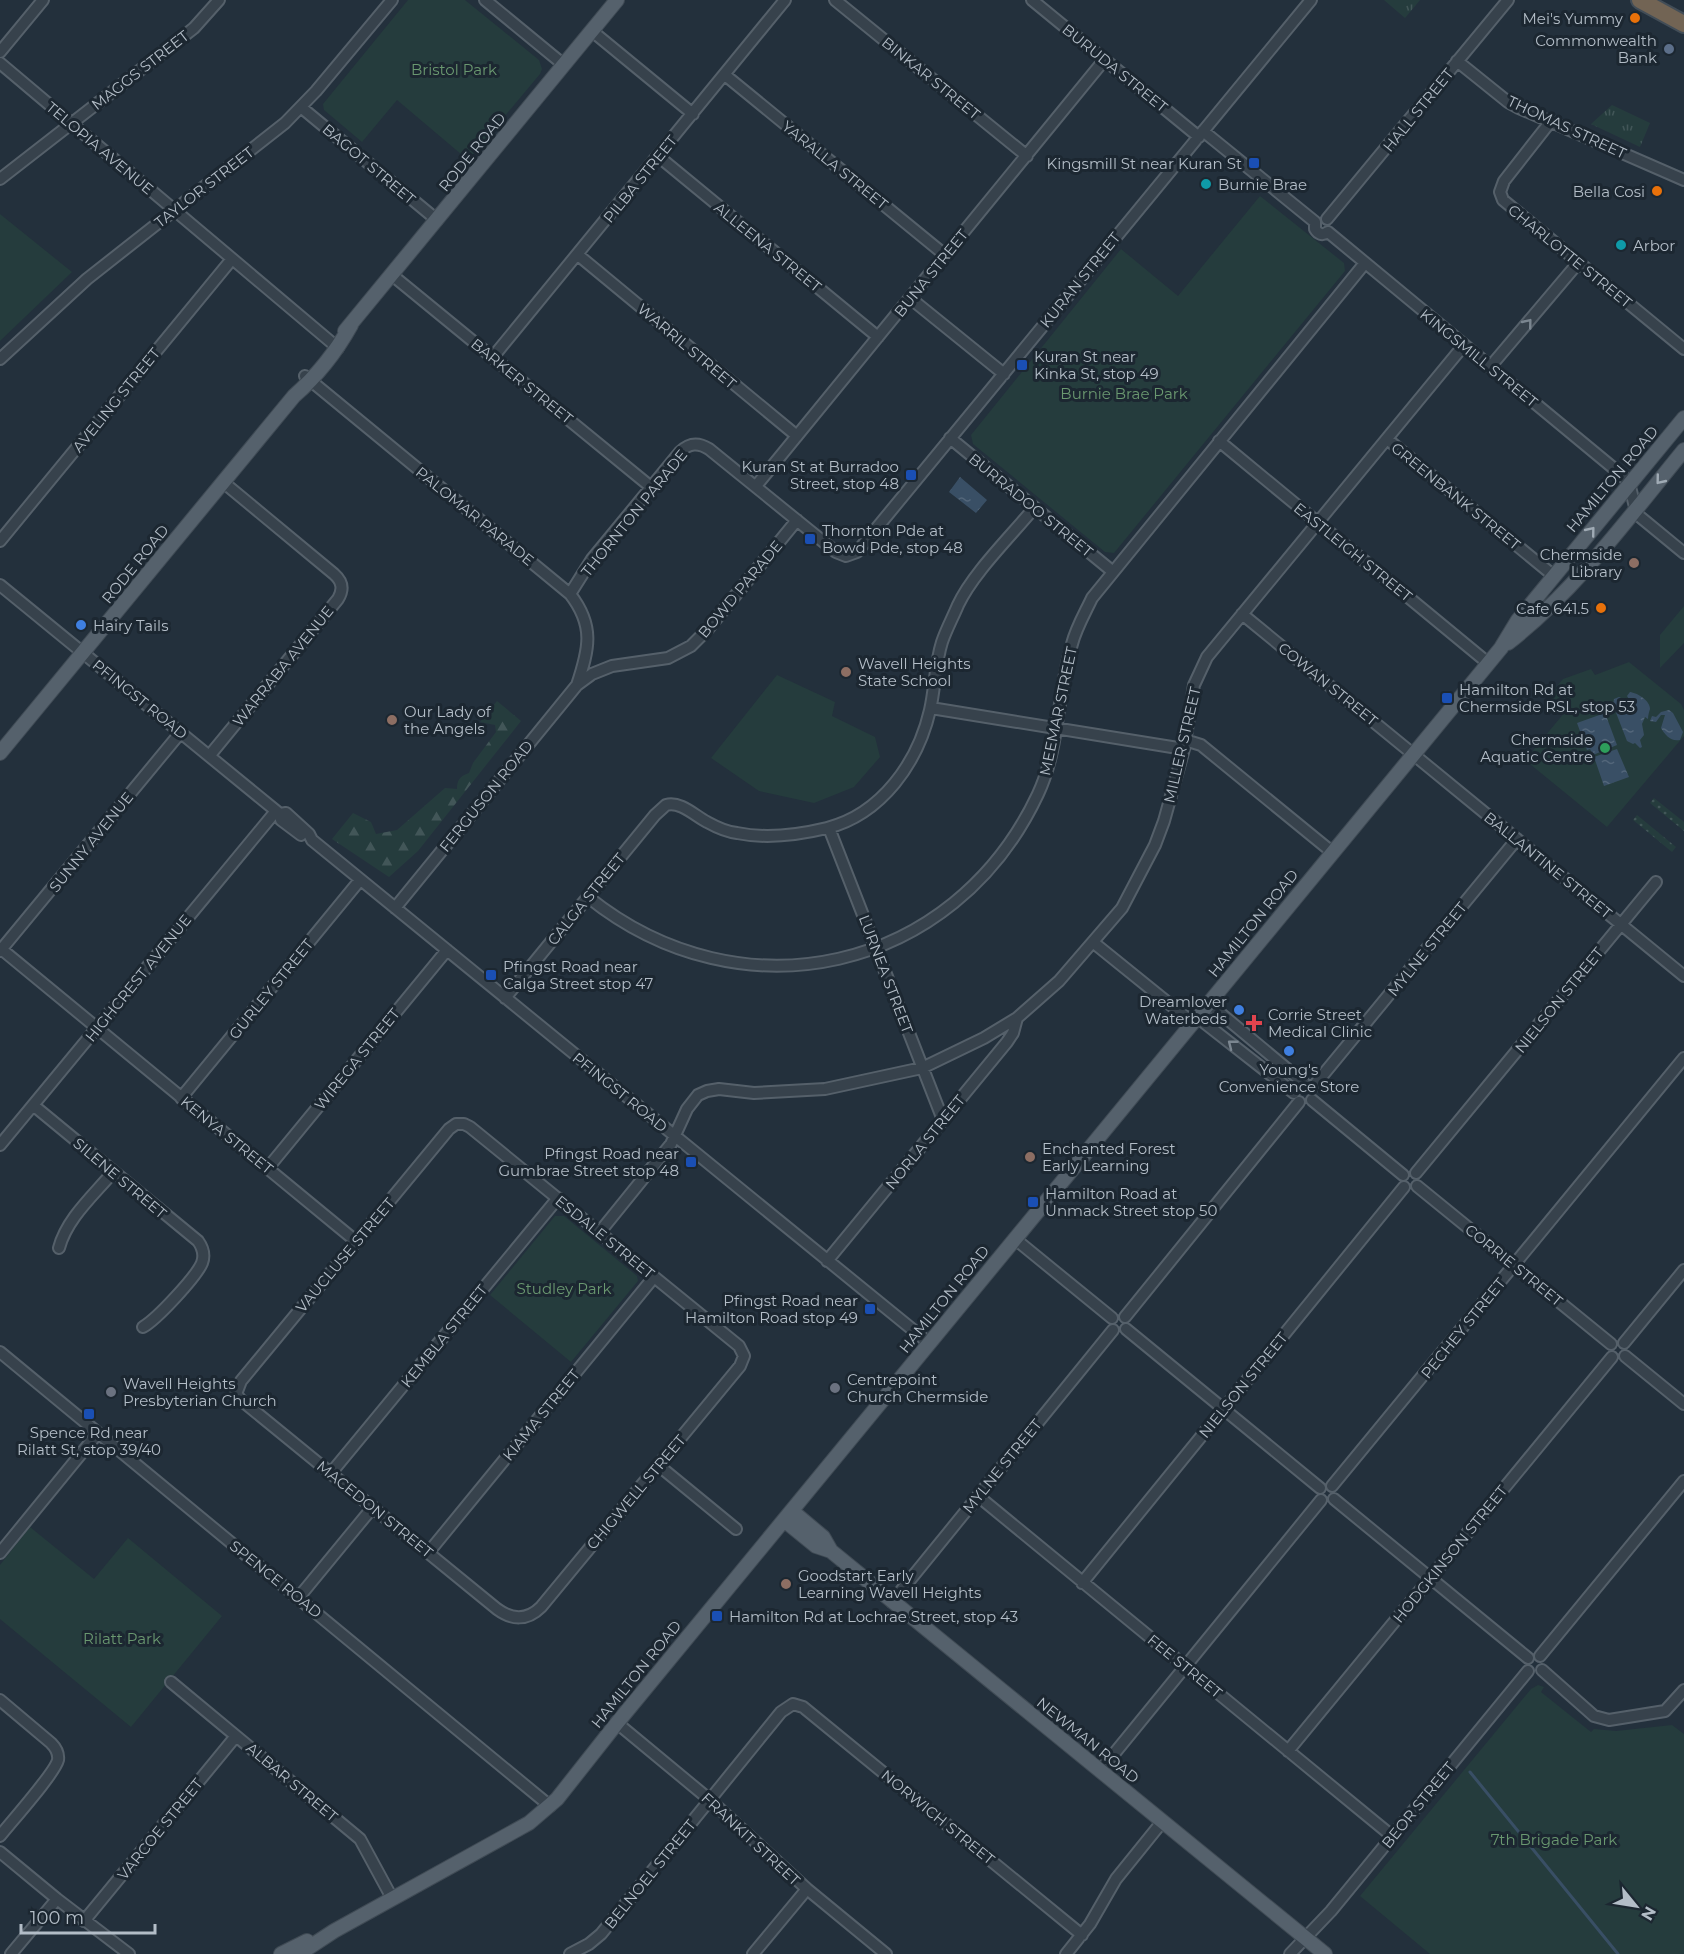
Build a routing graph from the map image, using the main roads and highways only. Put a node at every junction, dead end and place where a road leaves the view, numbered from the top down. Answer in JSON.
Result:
{"nodes":[{"id":1,"x":1640,"y":0,"type":"edge"},
{"id":2,"x":615,"y":1,"type":"edge"},
{"id":3,"x":1684,"y":24,"type":"edge"},
{"id":4,"x":1684,"y":418,"type":"edge"},
{"id":5,"x":1684,"y":450,"type":"edge"},
{"id":6,"x":1501,"y":648,"type":"junction"},
{"id":7,"x":0,"y":753,"type":"edge"},
{"id":8,"x":788,"y":1516,"type":"junction"},
{"id":9,"x":334,"y":1930,"type":"junction"},
{"id":10,"x":281,"y":1954,"type":"edge"},
{"id":11,"x":299,"y":1954,"type":"edge"},
{"id":12,"x":1325,"y":1954,"type":"edge"}],
"edges":[{"from":1,"to":3,"type":"highway"},
{"from":2,"to":7,"type":"main road","name":"RODE ROAD"},
{"from":6,"to":4,"type":"main road","name":"HAMILTON ROAD","one_way":true},
{"from":5,"to":6,"type":"main road","name":"HAMILTON ROAD","one_way":true},
{"from":6,"to":8,"type":"main road","name":"HAMILTON ROAD"},
{"from":8,"to":9,"type":"main road","name":"HAMILTON ROAD"},
{"from":8,"to":12,"type":"main road","name":"NEWMAN ROAD"},
{"from":9,"to":10,"type":"main road","name":"HAMILTON ROAD"},
{"from":9,"to":11,"type":"main road","name":"HAMILTON ROAD"}]}
